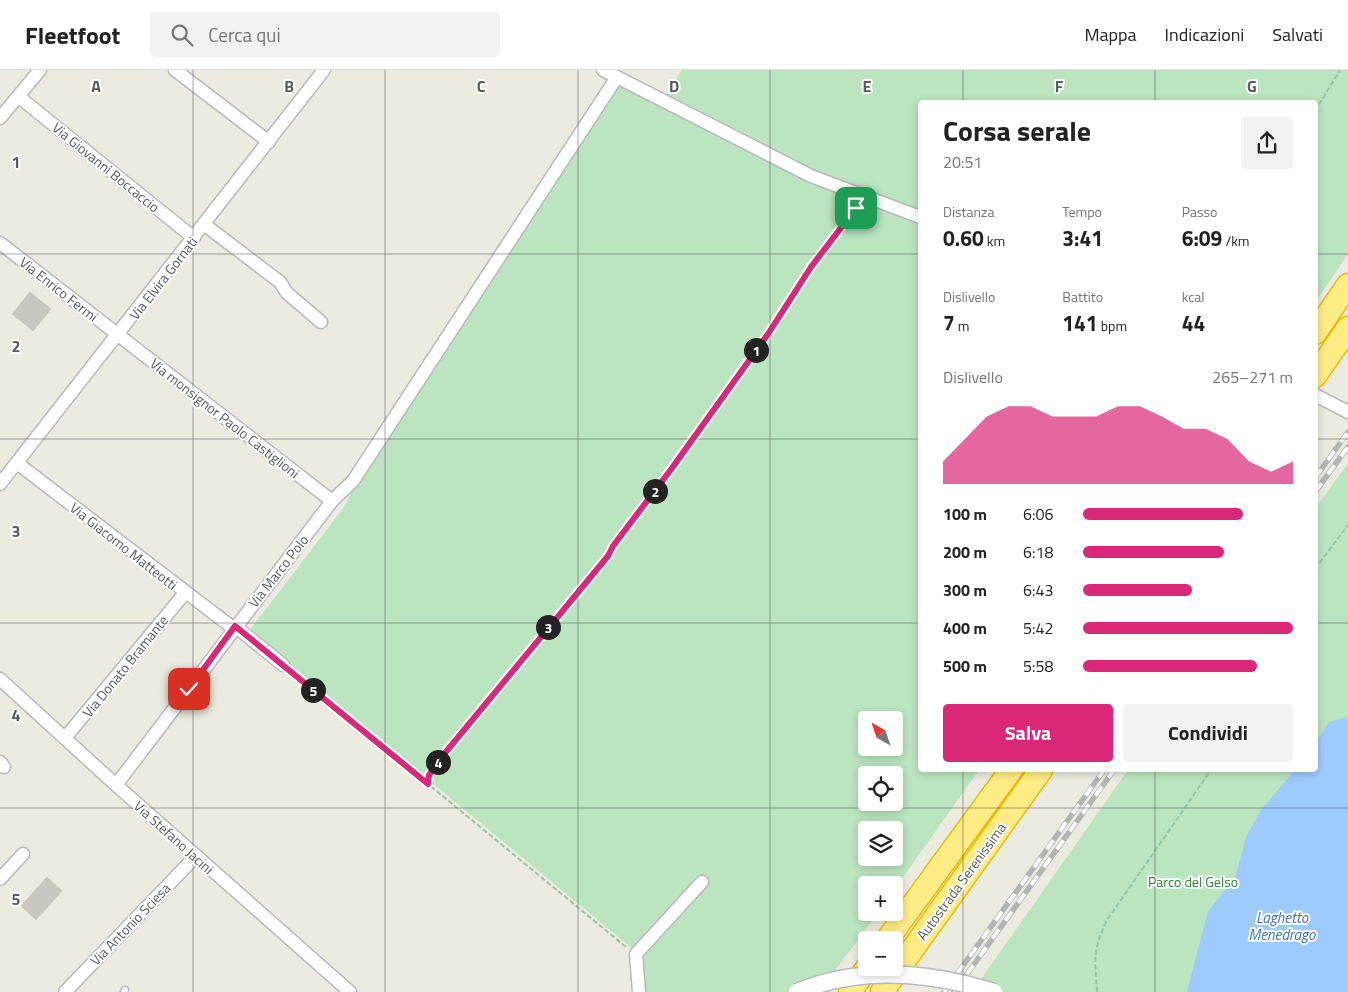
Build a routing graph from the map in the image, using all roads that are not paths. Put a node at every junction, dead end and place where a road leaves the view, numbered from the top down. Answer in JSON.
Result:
{"nodes":[{"id":1,"x":40,"y":70,"type":"edge"},
{"id":2,"x":175,"y":70,"type":"edge"},
{"id":3,"x":319,"y":72,"type":"edge"},
{"id":4,"x":610,"y":72,"type":"edge"},
{"id":5,"x":19,"y":97,"type":"junction"},
{"id":6,"x":0,"y":118,"type":"edge"},
{"id":7,"x":269,"y":142,"type":"junction"},
{"id":8,"x":918,"y":216,"type":"edge"},
{"id":9,"x":205,"y":225,"type":"junction"},
{"id":10,"x":194,"y":238,"type":"junction"},
{"id":11,"x":0,"y":243,"type":"edge"},
{"id":12,"x":1348,"y":285,"type":"edge"},
{"id":13,"x":321,"y":322,"type":"dead end"},
{"id":14,"x":1348,"y":328,"type":"edge"},
{"id":15,"x":1318,"y":329,"type":"edge"},
{"id":16,"x":118,"y":336,"type":"junction"},
{"id":17,"x":1318,"y":372,"type":"edge"},
{"id":18,"x":1318,"y":397,"type":"edge"},
{"id":19,"x":1348,"y":412,"type":"edge"},
{"id":20,"x":17,"y":463,"type":"junction"},
{"id":21,"x":0,"y":484,"type":"edge"},
{"id":22,"x":332,"y":501,"type":"junction"},
{"id":23,"x":185,"y":593,"type":"junction"},
{"id":24,"x":234,"y":627,"type":"junction"},
{"id":25,"x":283,"y":665,"type":"road end"},
{"id":26,"x":0,"y":679,"type":"edge"},
{"id":27,"x":65,"y":738,"type":"junction"},
{"id":28,"x":1010,"y":772,"type":"edge"},
{"id":29,"x":1040,"y":772,"type":"edge"},
{"id":30,"x":116,"y":785,"type":"junction"},
{"id":31,"x":23,"y":854,"type":"dead end"},
{"id":32,"x":196,"y":856,"type":"junction"},
{"id":33,"x":0,"y":879,"type":"edge"},
{"id":34,"x":702,"y":882,"type":"dead end"},
{"id":35,"x":894,"y":931,"type":"edge"},
{"id":36,"x":861,"y":976,"type":"edge"},
{"id":37,"x":65,"y":992,"type":"edge"},
{"id":38,"x":350,"y":992,"type":"edge"},
{"id":39,"x":639,"y":992,"type":"edge"},
{"id":40,"x":796,"y":992,"type":"edge"},
{"id":41,"x":850,"y":992,"type":"edge"},
{"id":42,"x":882,"y":992,"type":"edge"},
{"id":43,"x":994,"y":992,"type":"edge"}],
"edges":[{"from":1,"to":5,"type":"street"},
{"from":2,"to":7,"type":"street"},
{"from":3,"to":7,"type":"street","name":"Via Elvira Gornati"},
{"from":4,"to":8,"type":"street"},
{"from":4,"to":22,"type":"street","name":"Via Marco Polo"},
{"from":5,"to":6,"type":"street"},
{"from":5,"to":10,"type":"street","name":"Via Giovanni Boccaccio"},
{"from":7,"to":9,"type":"street","name":"Via Elvira Gornati"},
{"from":9,"to":10,"type":"street","name":"Via Elvira Gornati"},
{"from":9,"to":13,"type":"street"},
{"from":10,"to":16,"type":"street","name":"Via Elvira Gornati"},
{"from":11,"to":16,"type":"street","name":"Via Enrico Fermi"},
{"from":12,"to":15,"type":"highway"},
{"from":14,"to":17,"type":"highway"},
{"from":16,"to":20,"type":"street","name":"Via Elvira Gornati"},
{"from":16,"to":22,"type":"street","name":"Via monsignor Paolo Castiglioni"},
{"from":18,"to":19,"type":"street"},
{"from":20,"to":21,"type":"street","name":"Via Elvira Gornati"},
{"from":20,"to":23,"type":"street","name":"Via Giacomo Matteotti"},
{"from":22,"to":24,"type":"street","name":"Via Marco Polo"},
{"from":23,"to":24,"type":"street","name":"Via Giacomo Matteotti"},
{"from":23,"to":27,"type":"street","name":"Via Donato Bramante"},
{"from":24,"to":25,"type":"street","name":"Via Giacomo Matteotti"},
{"from":24,"to":30,"type":"street","name":"Via Marco Polo"},
{"from":26,"to":27,"type":"street","name":"Via Stefano Jacini"},
{"from":27,"to":30,"type":"street","name":"Via Stefano Jacini"},
{"from":28,"to":35,"type":"highway","name":"Autostrada Serenissima"},
{"from":29,"to":42,"type":"highway","name":"Autostrada Serenissima"},
{"from":30,"to":32,"type":"street","name":"Via Stefano Jacini"},
{"from":31,"to":33,"type":"street"},
{"from":32,"to":37,"type":"street","name":"Via Antonio Sciesa"},
{"from":32,"to":38,"type":"street","name":"Via Stefano Jacini"},
{"from":34,"to":39,"type":"street"},
{"from":36,"to":41,"type":"highway"},
{"from":40,"to":43,"type":"street","bridge":true}]}
